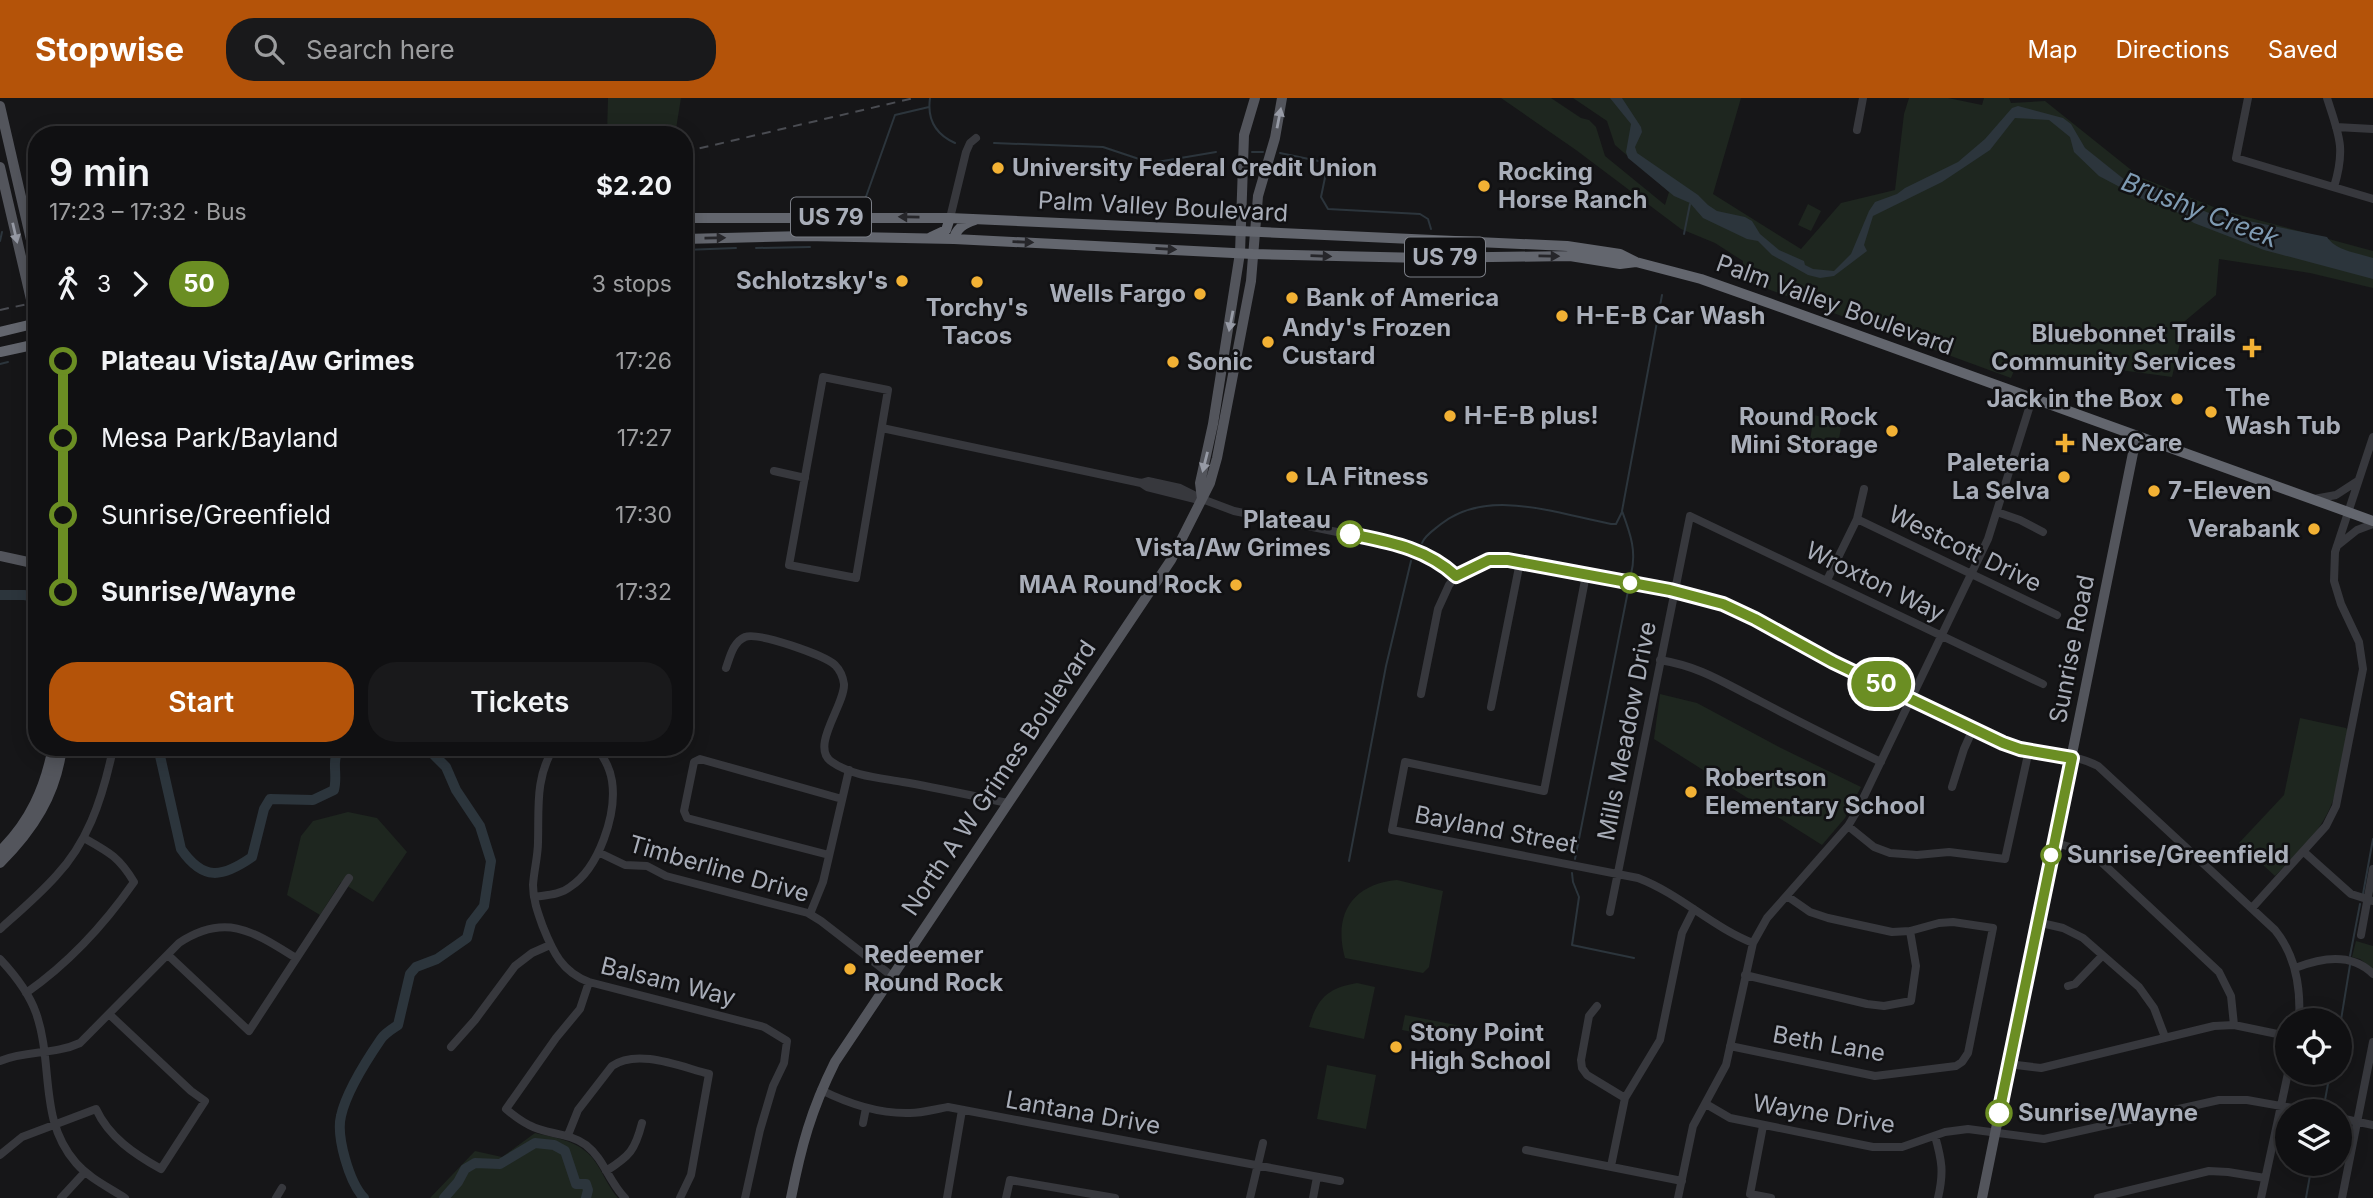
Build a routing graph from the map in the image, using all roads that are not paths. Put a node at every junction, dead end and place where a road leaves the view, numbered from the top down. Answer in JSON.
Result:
{"nodes":[{"id":1,"x":1255,"y":98,"type":"edge"},
{"id":2,"x":1282,"y":98,"type":"edge"},
{"id":3,"x":1863,"y":98,"type":"edge"},
{"id":4,"x":2248,"y":98,"type":"edge"},
{"id":5,"x":2327,"y":98,"type":"edge"},
{"id":6,"x":1,"y":114,"type":"edge"},
{"id":7,"x":2336,"y":127,"type":"junction"},
{"id":8,"x":2373,"y":129,"type":"edge"},
{"id":9,"x":1857,"y":130,"type":"dead end"},
{"id":10,"x":976,"y":138,"type":"dead end"},
{"id":11,"x":0,"y":167,"type":"edge"},
{"id":12,"x":2334,"y":187,"type":"junction"},
{"id":13,"x":2373,"y":199,"type":"edge"},
{"id":14,"x":693,"y":218,"type":"edge"},
{"id":15,"x":950,"y":218,"type":"junction"},
{"id":16,"x":978,"y":219,"type":"junction"},
{"id":17,"x":28,"y":228,"type":"edge"},
{"id":18,"x":1242,"y":232,"type":"junction"},
{"id":19,"x":1255,"y":232,"type":"junction"},
{"id":20,"x":928,"y":238,"type":"junction"},
{"id":21,"x":693,"y":239,"type":"edge"},
{"id":22,"x":954,"y":239,"type":"junction"},
{"id":23,"x":1494,"y":242,"type":"junction"},
{"id":24,"x":1240,"y":253,"type":"junction"},
{"id":25,"x":1253,"y":254,"type":"junction"},
{"id":26,"x":1424,"y":258,"type":"junction"},
{"id":27,"x":1636,"y":262,"type":"junction"},
{"id":28,"x":28,"y":286,"type":"edge"},
{"id":29,"x":28,"y":326,"type":"edge"},
{"id":30,"x":0,"y":332,"type":"edge"},
{"id":31,"x":28,"y":346,"type":"edge"},
{"id":32,"x":1226,"y":348,"type":"junction"},
{"id":33,"x":0,"y":352,"type":"edge"},
{"id":34,"x":2032,"y":399,"type":"junction"},
{"id":35,"x":1225,"y":414,"type":"junction"},
{"id":36,"x":882,"y":428,"type":"junction"},
{"id":37,"x":2139,"y":437,"type":"junction"},
{"id":38,"x":2373,"y":438,"type":"edge"},
{"id":39,"x":774,"y":471,"type":"dead end"},
{"id":40,"x":805,"y":478,"type":"junction"},
{"id":41,"x":2358,"y":480,"type":"junction"},
{"id":42,"x":1864,"y":489,"type":"dead end"},
{"id":43,"x":1202,"y":499,"type":"junction"},
{"id":44,"x":2312,"y":500,"type":"junction"},
{"id":45,"x":1997,"y":512,"type":"junction"},
{"id":46,"x":2347,"y":512,"type":"junction"},
{"id":47,"x":1690,"y":516,"type":"joint"},
{"id":48,"x":1857,"y":519,"type":"junction"},
{"id":49,"x":2373,"y":523,"type":"edge"},
{"id":50,"x":2043,"y":532,"type":"dead end"},
{"id":51,"x":2335,"y":549,"type":"junction"},
{"id":52,"x":0,"y":556,"type":"edge"},
{"id":53,"x":28,"y":562,"type":"edge"},
{"id":54,"x":1520,"y":562,"type":"junction"},
{"id":55,"x":1971,"y":574,"type":"junction"},
{"id":56,"x":1586,"y":575,"type":"junction"},
{"id":57,"x":1456,"y":576,"type":"junction"},
{"id":58,"x":1827,"y":580,"type":"junction"},
{"id":59,"x":1675,"y":591,"type":"junction"},
{"id":60,"x":2057,"y":615,"type":"dead end"},
{"id":61,"x":1942,"y":635,"type":"junction"},
{"id":62,"x":1660,"y":660,"type":"junction"},
{"id":63,"x":726,"y":668,"type":"dead end"},
{"id":64,"x":2043,"y":684,"type":"dead end"},
{"id":65,"x":1421,"y":694,"type":"dead end"},
{"id":66,"x":1911,"y":699,"type":"junction"},
{"id":67,"x":1491,"y":707,"type":"dead end"},
{"id":68,"x":1973,"y":729,"type":"junction"},
{"id":69,"x":2029,"y":750,"type":"junction"},
{"id":70,"x":51,"y":756,"type":"edge"},
{"id":71,"x":60,"y":756,"type":"edge"},
{"id":72,"x":550,"y":756,"type":"edge"},
{"id":73,"x":602,"y":756,"type":"edge"},
{"id":74,"x":111,"y":758,"type":"dead end"},
{"id":75,"x":2072,"y":758,"type":"junction"},
{"id":76,"x":1881,"y":762,"type":"junction"},
{"id":77,"x":849,"y":770,"type":"junction"},
{"id":78,"x":1952,"y":787,"type":"dead end"},
{"id":79,"x":842,"y":799,"type":"junction"},
{"id":80,"x":1008,"y":803,"type":"junction"},
{"id":81,"x":1848,"y":826,"type":"junction"},
{"id":82,"x":84,"y":838,"type":"junction"},
{"id":83,"x":2053,"y":842,"type":"junction"},
{"id":84,"x":0,"y":851,"type":"edge"},
{"id":85,"x":2304,"y":852,"type":"junction"},
{"id":86,"x":600,"y":853,"type":"junction"},
{"id":87,"x":829,"y":855,"type":"junction"},
{"id":88,"x":0,"y":863,"type":"edge"},
{"id":89,"x":2373,"y":869,"type":"edge"},
{"id":90,"x":1619,"y":873,"type":"junction"},
{"id":91,"x":349,"y":878,"type":"dead end"},
{"id":92,"x":1787,"y":896,"type":"junction"},
{"id":93,"x":534,"y":897,"type":"junction"},
{"id":94,"x":2369,"y":900,"type":"edge"},
{"id":95,"x":2252,"y":908,"type":"junction"},
{"id":96,"x":1694,"y":909,"type":"junction"},
{"id":97,"x":1610,"y":912,"type":"dead end"},
{"id":98,"x":810,"y":914,"type":"junction"},
{"id":99,"x":2037,"y":922,"type":"junction"},
{"id":100,"x":0,"y":929,"type":"edge"},
{"id":101,"x":1910,"y":931,"type":"junction"},
{"id":102,"x":2361,"y":935,"type":"dead end"},
{"id":103,"x":1753,"y":943,"type":"junction"},
{"id":104,"x":550,"y":945,"type":"junction"},
{"id":105,"x":168,"y":956,"type":"junction"},
{"id":106,"x":2102,"y":956,"type":"junction"},
{"id":107,"x":296,"y":958,"type":"junction"},
{"id":108,"x":0,"y":960,"type":"edge"},
{"id":109,"x":2295,"y":968,"type":"junction"},
{"id":110,"x":2373,"y":974,"type":"edge"},
{"id":111,"x":1745,"y":975,"type":"junction"},
{"id":112,"x":892,"y":976,"type":"junction"},
{"id":113,"x":589,"y":982,"type":"junction"},
{"id":114,"x":2068,"y":986,"type":"dead end"},
{"id":115,"x":26,"y":993,"type":"junction"},
{"id":116,"x":1597,"y":1006,"type":"dead end"},
{"id":117,"x":2299,"y":1008,"type":"edge"},
{"id":118,"x":109,"y":1014,"type":"junction"},
{"id":119,"x":2234,"y":1026,"type":"junction"},
{"id":120,"x":2275,"y":1034,"type":"edge"},
{"id":121,"x":2165,"y":1037,"type":"junction"},
{"id":122,"x":2373,"y":1042,"type":"edge"},
{"id":123,"x":1730,"y":1046,"type":"junction"},
{"id":124,"x":451,"y":1047,"type":"dead end"},
{"id":125,"x":43,"y":1052,"type":"junction"},
{"id":126,"x":1,"y":1057,"type":"edge"},
{"id":127,"x":2008,"y":1063,"type":"junction"},
{"id":128,"x":821,"y":1090,"type":"junction"},
{"id":129,"x":1625,"y":1098,"type":"junction"},
{"id":130,"x":1706,"y":1104,"type":"junction"},
{"id":131,"x":2275,"y":1104,"type":"edge"},
{"id":132,"x":866,"y":1108,"type":"junction"},
{"id":133,"x":962,"y":1110,"type":"junction"},
{"id":134,"x":2352,"y":1120,"type":"edge"},
{"id":135,"x":2358,"y":1121,"type":"junction"},
{"id":136,"x":642,"y":1123,"type":"dead end"},
{"id":137,"x":863,"y":1123,"type":"dead end"},
{"id":138,"x":54,"y":1124,"type":"junction"},
{"id":139,"x":2373,"y":1125,"type":"edge"},
{"id":140,"x":1763,"y":1126,"type":"junction"},
{"id":141,"x":1995,"y":1131,"type":"junction"},
{"id":142,"x":2275,"y":1132,"type":"edge"},
{"id":143,"x":568,"y":1135,"type":"junction"},
{"id":144,"x":1935,"y":1136,"type":"junction"},
{"id":145,"x":1263,"y":1143,"type":"dead end"},
{"id":146,"x":1526,"y":1150,"type":"dead end"},
{"id":147,"x":0,"y":1155,"type":"edge"},
{"id":148,"x":1258,"y":1164,"type":"junction"},
{"id":149,"x":1611,"y":1166,"type":"junction"},
{"id":150,"x":606,"y":1171,"type":"junction"},
{"id":151,"x":85,"y":1172,"type":"junction"},
{"id":152,"x":1317,"y":1177,"type":"junction"},
{"id":153,"x":2265,"y":1178,"type":"junction"},
{"id":154,"x":1340,"y":1181,"type":"dead end"},
{"id":155,"x":1682,"y":1181,"type":"junction"},
{"id":156,"x":282,"y":1188,"type":"dead end"},
{"id":157,"x":61,"y":1198,"type":"edge"},
{"id":158,"x":125,"y":1198,"type":"edge"},
{"id":159,"x":276,"y":1198,"type":"edge"},
{"id":160,"x":625,"y":1198,"type":"edge"},
{"id":161,"x":680,"y":1198,"type":"edge"},
{"id":162,"x":746,"y":1198,"type":"edge"},
{"id":163,"x":791,"y":1198,"type":"edge"},
{"id":164,"x":947,"y":1198,"type":"edge"},
{"id":165,"x":1006,"y":1198,"type":"edge"},
{"id":166,"x":1115,"y":1198,"type":"edge"},
{"id":167,"x":1250,"y":1198,"type":"edge"},
{"id":168,"x":1313,"y":1198,"type":"edge"},
{"id":169,"x":1678,"y":1198,"type":"edge"},
{"id":170,"x":1771,"y":1198,"type":"edge"},
{"id":171,"x":1938,"y":1198,"type":"edge"},
{"id":172,"x":1982,"y":1198,"type":"edge"},
{"id":173,"x":2098,"y":1198,"type":"edge"},
{"id":174,"x":2261,"y":1198,"type":"edge"},
{"id":175,"x":2342,"y":1198,"type":"edge"}],
"edges":[{"from":1,"to":18,"type":"main road","name":"North A W Grimes Boulevard"},
{"from":19,"to":2,"type":"main road","name":"North A W Grimes Boulevard","one_way":true},
{"from":3,"to":9,"type":"street"},
{"from":4,"to":12,"type":"street"},
{"from":5,"to":7,"type":"street"},
{"from":6,"to":17,"type":"main road"},
{"from":7,"to":8,"type":"street"},
{"from":7,"to":12,"type":"street"},
{"from":10,"to":15,"type":"street"},
{"from":11,"to":28,"type":"main road","one_way":true},
{"from":12,"to":13,"type":"street"},
{"from":15,"to":14,"type":"highway","name":"Palm Valley Boulevard","number":"US 79","one_way":true},
{"from":15,"to":16,"type":"highway","name":"Palm Valley Boulevard","number":"US 79"},
{"from":15,"to":20,"type":"highway"},
{"from":16,"to":18,"type":"highway","name":"Palm Valley Boulevard","number":"US 79"},
{"from":16,"to":22,"type":"highway"},
{"from":18,"to":19,"type":"highway","name":"Palm Valley Boulevard","number":"US 79"},
{"from":18,"to":24,"type":"main road","name":"North A W Grimes Boulevard"},
{"from":19,"to":23,"type":"highway","name":"Palm Valley Boulevard","number":"US 79"},
{"from":19,"to":25,"type":"main road","name":"North A W Grimes Boulevard"},
{"from":21,"to":20,"type":"highway","name":"Palm Valley Boulevard","number":"US 79","one_way":true},
{"from":20,"to":22,"type":"highway","name":"Palm Valley Boulevard","number":"US 79"},
{"from":22,"to":24,"type":"highway","name":"Palm Valley Boulevard","number":"US 79","one_way":true},
{"from":23,"to":26,"type":"highway"},
{"from":23,"to":27,"type":"highway","name":"Palm Valley Boulevard","number":"US 79"},
{"from":24,"to":25,"type":"highway","name":"Palm Valley Boulevard","number":"US 79"},
{"from":24,"to":32,"type":"main road","name":"North A W Grimes Boulevard","one_way":true},
{"from":25,"to":26,"type":"highway","name":"Palm Valley Boulevard","number":"US 79","one_way":true},
{"from":25,"to":35,"type":"main road","name":"North A W Grimes Boulevard"},
{"from":26,"to":27,"type":"highway","name":"Palm Valley Boulevard","number":"US 79","one_way":true},
{"from":27,"to":34,"type":"highway","name":"Palm Valley Boulevard","number":"US 79"},
{"from":29,"to":30,"type":"highway","bridge":true},
{"from":31,"to":33,"type":"highway"},
{"from":32,"to":35,"type":"main road"},
{"from":32,"to":43,"type":"main road","name":"North A W Grimes Boulevard","one_way":true},
{"from":34,"to":37,"type":"highway","name":"Palm Valley Boulevard","number":"US 79"},
{"from":34,"to":45,"type":"street"},
{"from":35,"to":43,"type":"main road","name":"North A W Grimes Boulevard"},
{"from":36,"to":40,"type":"street"},
{"from":36,"to":40,"type":"street"},
{"from":36,"to":43,"type":"street"},
{"from":37,"to":44,"type":"highway","name":"Palm Valley Boulevard","number":"US 79"},
{"from":37,"to":75,"type":"main road","name":"Sunrise Road"},
{"from":38,"to":41,"type":"street"},
{"from":39,"to":40,"type":"street"},
{"from":41,"to":44,"type":"street"},
{"from":41,"to":46,"type":"street"},
{"from":42,"to":48,"type":"street"},
{"from":43,"to":57,"type":"street"},
{"from":43,"to":80,"type":"main road","name":"North A W Grimes Boulevard"},
{"from":44,"to":46,"type":"highway","name":"Palm Valley Boulevard","number":"US 79"},
{"from":45,"to":50,"type":"street"},
{"from":45,"to":55,"type":"street"},
{"from":46,"to":49,"type":"highway","name":"Palm Valley Boulevard","number":"US 79"},
{"from":46,"to":51,"type":"street"},
{"from":47,"to":58,"type":"street","name":"Wroxton Way"},
{"from":47,"to":59,"type":"street","name":"Mills Meadow Drive"},
{"from":48,"to":55,"type":"street","name":"Westcott Drive"},
{"from":48,"to":58,"type":"street"},
{"from":49,"to":51,"type":"street"},
{"from":51,"to":85,"type":"street"},
{"from":52,"to":53,"type":"main road"},
{"from":54,"to":56,"type":"street"},
{"from":54,"to":57,"type":"street"},
{"from":54,"to":67,"type":"street"},
{"from":55,"to":60,"type":"street","name":"Westcott Drive"},
{"from":55,"to":61,"type":"street"},
{"from":56,"to":59,"type":"street"},
{"from":56,"to":90,"type":"street","name":"Bayland Street"},
{"from":57,"to":65,"type":"street"},
{"from":58,"to":61,"type":"street","name":"Wroxton Way"},
{"from":59,"to":62,"type":"street","name":"Mills Meadow Drive"},
{"from":59,"to":66,"type":"street"},
{"from":61,"to":64,"type":"street","name":"Wroxton Way"},
{"from":61,"to":66,"type":"street"},
{"from":62,"to":76,"type":"street"},
{"from":62,"to":90,"type":"street","name":"Mills Meadow Drive"},
{"from":63,"to":77,"type":"street"},
{"from":66,"to":68,"type":"street"},
{"from":66,"to":76,"type":"street"},
{"from":68,"to":69,"type":"street"},
{"from":68,"to":78,"type":"street"},
{"from":69,"to":75,"type":"street"},
{"from":69,"to":81,"type":"street"},
{"from":70,"to":84,"type":"main road"},
{"from":71,"to":88,"type":"main road"},
{"from":72,"to":93,"type":"street","name":"Balsam Way"},
{"from":73,"to":86,"type":"street"},
{"from":74,"to":82,"type":"street"},
{"from":75,"to":83,"type":"main road","name":"Sunrise Road"},
{"from":75,"to":95,"type":"street"},
{"from":76,"to":81,"type":"street"},
{"from":77,"to":79,"type":"street"},
{"from":77,"to":80,"type":"street"},
{"from":79,"to":87,"type":"street"},
{"from":79,"to":87,"type":"street"},
{"from":80,"to":112,"type":"main road","name":"North A W Grimes Boulevard"},
{"from":81,"to":92,"type":"street"},
{"from":82,"to":100,"type":"street"},
{"from":82,"to":115,"type":"street"},
{"from":83,"to":99,"type":"main road","name":"Sunrise Road"},
{"from":83,"to":119,"type":"street"},
{"from":85,"to":94,"type":"street"},
{"from":85,"to":95,"type":"street"},
{"from":86,"to":93,"type":"street"},
{"from":86,"to":98,"type":"street","name":"Timberline Drive"},
{"from":87,"to":98,"type":"street"},
{"from":89,"to":94,"type":"street"},
{"from":90,"to":96,"type":"street","name":"Bayland Street"},
{"from":90,"to":97,"type":"street","name":"Mills Meadow Drive"},
{"from":91,"to":107,"type":"street"},
{"from":92,"to":101,"type":"street"},
{"from":92,"to":103,"type":"street"},
{"from":93,"to":104,"type":"street","name":"Balsam Way"},
{"from":94,"to":102,"type":"street"},
{"from":95,"to":109,"type":"street"},
{"from":96,"to":103,"type":"street","name":"Bayland Street"},
{"from":96,"to":129,"type":"street"},
{"from":98,"to":112,"type":"street","name":"Timberline Drive"},
{"from":99,"to":106,"type":"street"},
{"from":99,"to":127,"type":"main road","name":"Sunrise Road"},
{"from":101,"to":111,"type":"street"},
{"from":101,"to":123,"type":"street","name":"Beth Lane"},
{"from":103,"to":111,"type":"street"},
{"from":104,"to":113,"type":"street","name":"Balsam Way"},
{"from":104,"to":124,"type":"street"},
{"from":105,"to":107,"type":"street"},
{"from":105,"to":107,"type":"street"},
{"from":105,"to":118,"type":"street"},
{"from":106,"to":114,"type":"street"},
{"from":106,"to":121,"type":"street"},
{"from":108,"to":115,"type":"street"},
{"from":109,"to":110,"type":"street"},
{"from":109,"to":117,"type":"street"},
{"from":111,"to":123,"type":"street"},
{"from":112,"to":128,"type":"main road","name":"North A W Grimes Boulevard"},
{"from":113,"to":143,"type":"street"},
{"from":113,"to":162,"type":"street","name":"Balsam Way"},
{"from":115,"to":125,"type":"street"},
{"from":116,"to":129,"type":"street"},
{"from":118,"to":125,"type":"street"},
{"from":118,"to":138,"type":"street"},
{"from":119,"to":120,"type":"street"},
{"from":119,"to":121,"type":"street"},
{"from":121,"to":127,"type":"street"},
{"from":122,"to":135,"type":"street"},
{"from":123,"to":130,"type":"street"},
{"from":125,"to":126,"type":"street"},
{"from":125,"to":138,"type":"street"},
{"from":127,"to":141,"type":"main road","name":"Sunrise Road"},
{"from":128,"to":132,"type":"street","name":"Lantana Drive"},
{"from":128,"to":163,"type":"main road","name":"North A W Grimes Boulevard"},
{"from":129,"to":149,"type":"street"},
{"from":130,"to":140,"type":"street","name":"Wayne Drive"},
{"from":130,"to":155,"type":"street"},
{"from":131,"to":141,"type":"street","name":"Wayne Drive"},
{"from":132,"to":133,"type":"street","name":"Lantana Drive"},
{"from":132,"to":137,"type":"street"},
{"from":133,"to":148,"type":"street","name":"Lantana Drive"},
{"from":133,"to":164,"type":"street"},
{"from":134,"to":135,"type":"street"},
{"from":135,"to":139,"type":"street"},
{"from":135,"to":175,"type":"street"},
{"from":136,"to":150,"type":"street"},
{"from":138,"to":147,"type":"street"},
{"from":138,"to":151,"type":"street"},
{"from":140,"to":144,"type":"street","name":"Wayne Drive"},
{"from":140,"to":170,"type":"street"},
{"from":141,"to":144,"type":"street","name":"Wayne Drive"},
{"from":141,"to":172,"type":"main road","name":"Sunrise Road"},
{"from":142,"to":153,"type":"street"},
{"from":143,"to":150,"type":"street"},
{"from":143,"to":161,"type":"street"},
{"from":144,"to":171,"type":"street"},
{"from":145,"to":148,"type":"street"},
{"from":146,"to":149,"type":"street"},
{"from":148,"to":152,"type":"street","name":"Lantana Drive"},
{"from":148,"to":167,"type":"street"},
{"from":149,"to":155,"type":"street"},
{"from":150,"to":160,"type":"street"},
{"from":151,"to":157,"type":"street"},
{"from":151,"to":158,"type":"street"},
{"from":152,"to":154,"type":"street","name":"Lantana Drive"},
{"from":152,"to":168,"type":"street"},
{"from":153,"to":173,"type":"street"},
{"from":153,"to":174,"type":"street"},
{"from":155,"to":169,"type":"street"},
{"from":156,"to":159,"type":"street"},
{"from":165,"to":166,"type":"street"}]}
